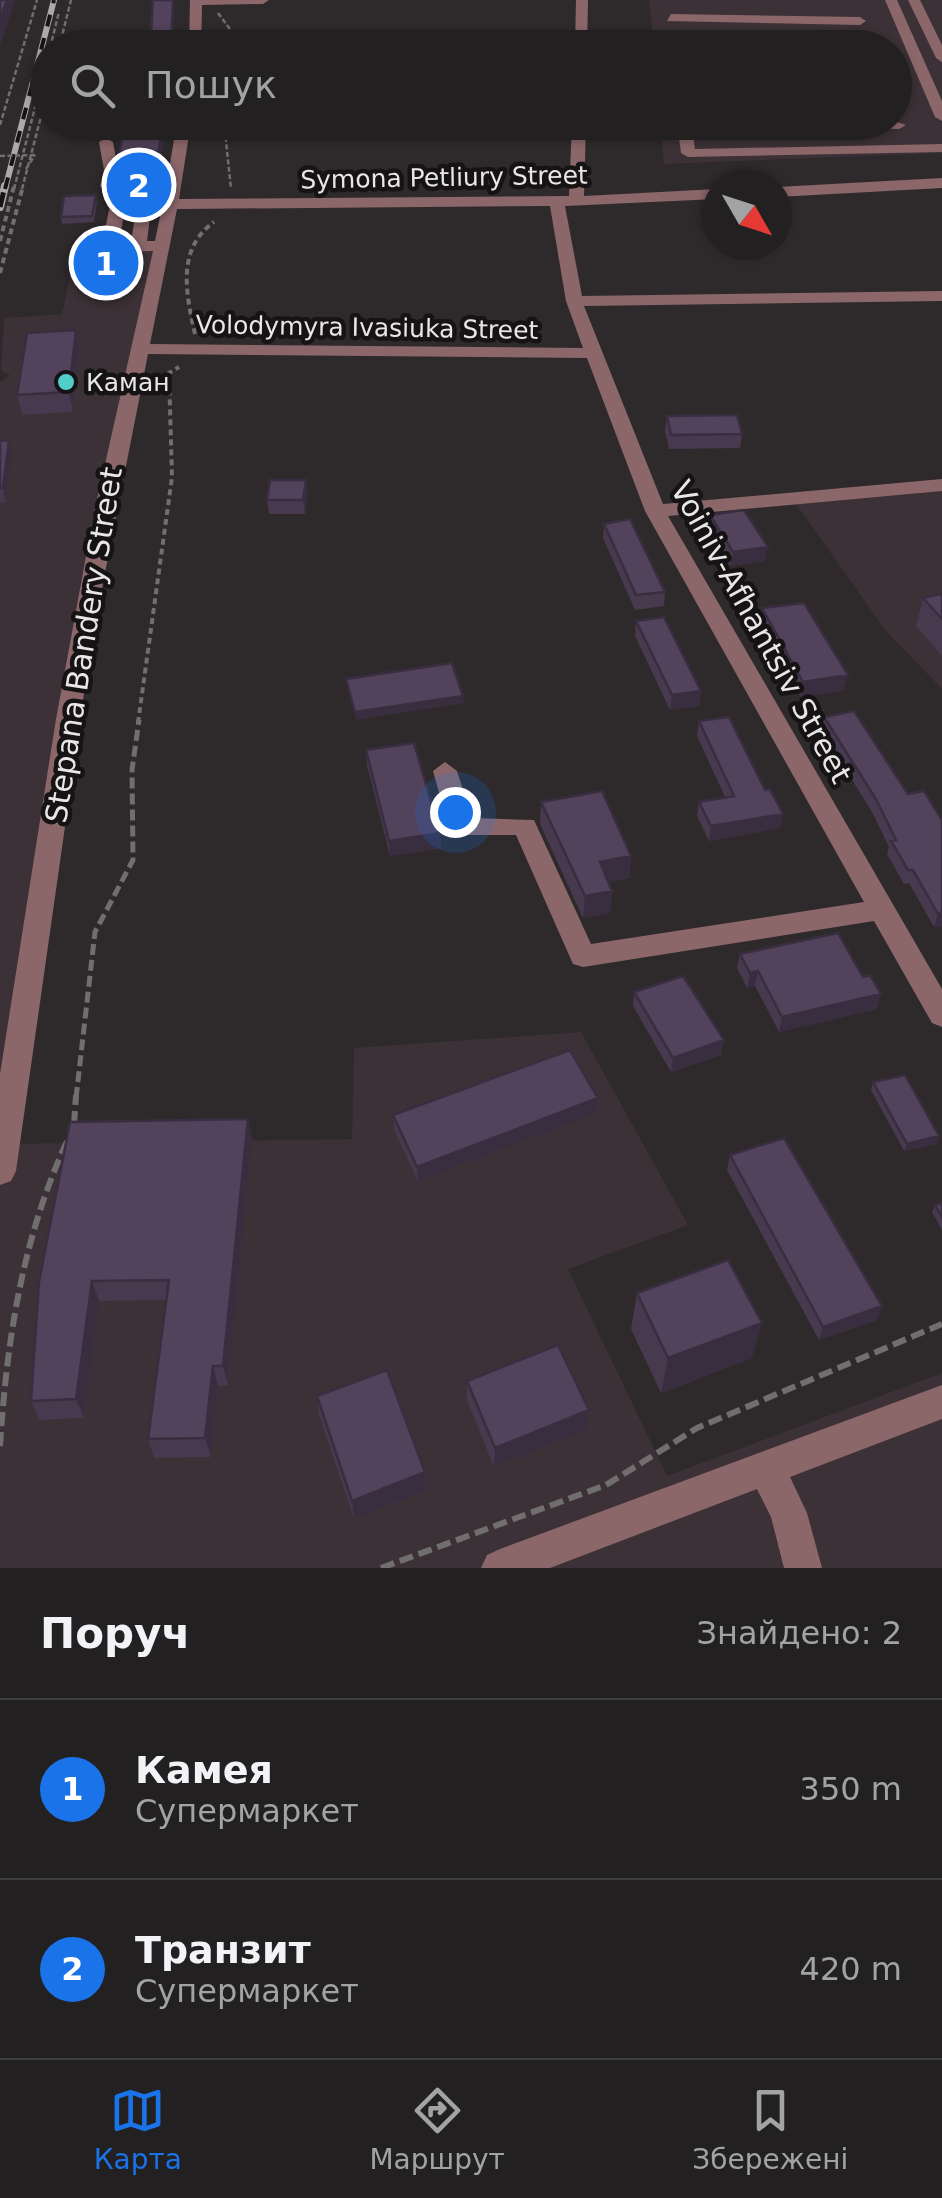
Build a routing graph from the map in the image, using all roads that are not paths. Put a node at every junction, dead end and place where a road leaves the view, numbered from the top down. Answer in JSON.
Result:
{"nodes":[{"id":1,"x":263,"y":0,"type":"edge"},
{"id":2,"x":582,"y":0,"type":"edge"},
{"id":3,"x":891,"y":0,"type":"edge"},
{"id":4,"x":914,"y":0,"type":"edge"},
{"id":5,"x":196,"y":1,"type":"edge"},
{"id":6,"x":195,"y":30,"type":"edge"},
{"id":7,"x":581,"y":30,"type":"edge"},
{"id":8,"x":672,"y":30,"type":"edge"},
{"id":9,"x":863,"y":30,"type":"edge"},
{"id":10,"x":904,"y":30,"type":"edge"},
{"id":11,"x":912,"y":48,"type":"edge"},
{"id":12,"x":942,"y":58,"type":"edge"},
{"id":13,"x":942,"y":117,"type":"edge"},
{"id":14,"x":181,"y":140,"type":"edge"},
{"id":15,"x":575,"y":140,"type":"edge"},
{"id":16,"x":824,"y":140,"type":"edge"},
{"id":17,"x":905,"y":140,"type":"edge"},
{"id":18,"x":106,"y":142,"type":"dead end"},
{"id":19,"x":907,"y":146,"type":"junction"},
{"id":20,"x":942,"y":148,"type":"edge"},
{"id":21,"x":942,"y":183,"type":"edge"},
{"id":22,"x":792,"y":191,"type":"edge"},
{"id":23,"x":702,"y":195,"type":"edge"},
{"id":24,"x":144,"y":198,"type":"junction"},
{"id":25,"x":118,"y":199,"type":"junction"},
{"id":26,"x":172,"y":200,"type":"junction"},
{"id":27,"x":566,"y":202,"type":"junction"},
{"id":28,"x":138,"y":246,"type":"junction"},
{"id":29,"x":164,"y":246,"type":"junction"},
{"id":30,"x":942,"y":296,"type":"edge"},
{"id":31,"x":574,"y":300,"type":"junction"},
{"id":32,"x":140,"y":349,"type":"junction"},
{"id":33,"x":594,"y":353,"type":"junction"},
{"id":34,"x":942,"y":485,"type":"edge"},
{"id":35,"x":655,"y":512,"type":"junction"},
{"id":36,"x":445,"y":771,"type":"dead end"},
{"id":37,"x":884,"y":909,"type":"junction"},
{"id":38,"x":942,"y":1015,"type":"edge"},
{"id":39,"x":0,"y":1170,"type":"edge"},
{"id":40,"x":942,"y":1402,"type":"edge"},
{"id":41,"x":766,"y":1468,"type":"junction"},
{"id":42,"x":500,"y":1568,"type":"edge"},
{"id":43,"x":802,"y":1568,"type":"edge"}],
"edges":[{"from":1,"to":5,"type":"street"},
{"from":2,"to":7,"type":"street"},
{"from":3,"to":10,"type":"street"},
{"from":4,"to":12,"type":"street"},
{"from":5,"to":6,"type":"street"},
{"from":8,"to":9,"type":"street"},
{"from":11,"to":13,"type":"street"},
{"from":14,"to":26,"type":"street","name":"Stepana Bandery Street"},
{"from":15,"to":27,"type":"street","name":"Voiniv-Afhantsiv Street"},
{"from":16,"to":19,"type":"street"},
{"from":17,"to":19,"type":"street"},
{"from":18,"to":25,"type":"street"},
{"from":19,"to":20,"type":"street"},
{"from":21,"to":22,"type":"street"},
{"from":23,"to":27,"type":"street","name":"Symona Petliury Street"},
{"from":24,"to":25,"type":"street","name":"Symona Petliury Street"},
{"from":24,"to":26,"type":"street","name":"Symona Petliury Street"},
{"from":24,"to":28,"type":"street"},
{"from":25,"to":28,"type":"street"},
{"from":26,"to":27,"type":"street","name":"Symona Petliury Street"},
{"from":26,"to":29,"type":"street","name":"Stepana Bandery Street"},
{"from":27,"to":31,"type":"street","name":"Voiniv-Afhantsiv Street"},
{"from":28,"to":29,"type":"street"},
{"from":29,"to":32,"type":"street","name":"Stepana Bandery Street"},
{"from":30,"to":31,"type":"street"},
{"from":31,"to":33,"type":"street","name":"Voiniv-Afhantsiv Street"},
{"from":32,"to":33,"type":"street","name":"Volodymyra Ivasiuka Street"},
{"from":32,"to":39,"type":"street","name":"Stepana Bandery Street"},
{"from":33,"to":35,"type":"street","name":"Voiniv-Afhantsiv Street"},
{"from":34,"to":35,"type":"street"},
{"from":35,"to":37,"type":"street","name":"Voiniv-Afhantsiv Street"},
{"from":36,"to":37,"type":"street"},
{"from":37,"to":38,"type":"street","name":"Voiniv-Afhantsiv Street"},
{"from":40,"to":41,"type":"street"},
{"from":41,"to":42,"type":"street"},
{"from":41,"to":43,"type":"street"}]}
